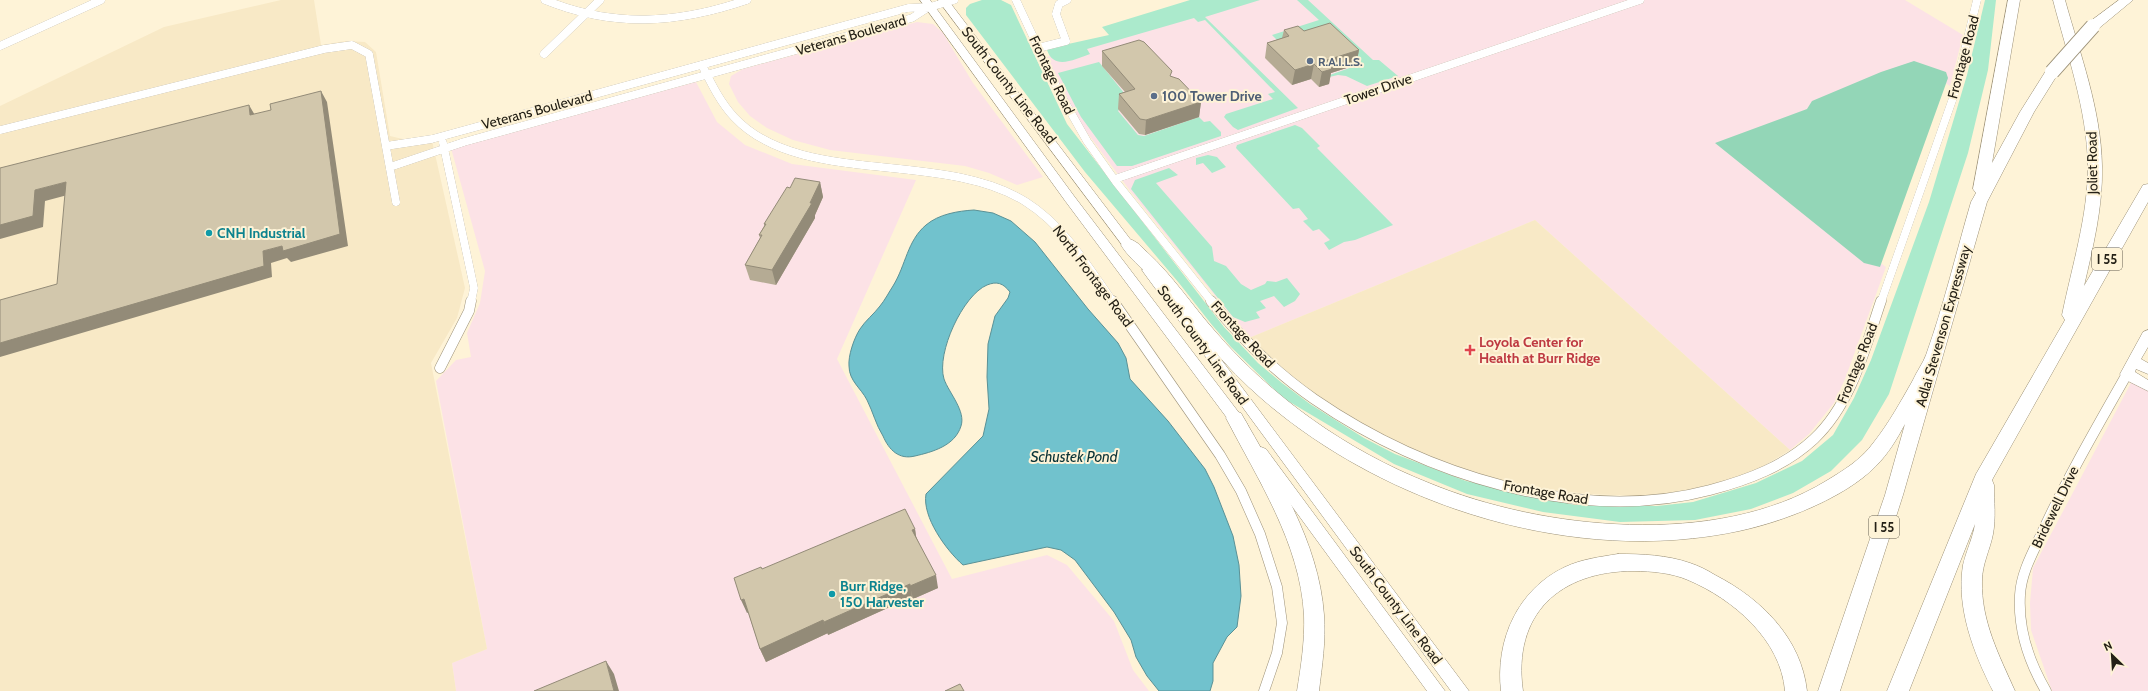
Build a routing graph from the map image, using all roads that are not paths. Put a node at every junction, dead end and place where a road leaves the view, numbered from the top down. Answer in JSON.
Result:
{"nodes":[{"id":1,"x":101,"y":0,"type":"edge"},
{"id":2,"x":545,"y":0,"type":"edge"},
{"id":3,"x":600,"y":0,"type":"edge"},
{"id":4,"x":748,"y":0,"type":"edge"},
{"id":5,"x":1016,"y":0,"type":"edge"},
{"id":6,"x":1067,"y":0,"type":"edge"},
{"id":7,"x":1640,"y":0,"type":"edge"},
{"id":8,"x":1977,"y":0,"type":"edge"},
{"id":9,"x":2014,"y":0,"type":"edge"},
{"id":10,"x":2059,"y":0,"type":"edge"},
{"id":11,"x":2127,"y":0,"type":"edge"},
{"id":12,"x":947,"y":1,"type":"edge"},
{"id":13,"x":928,"y":3,"type":"edge"},
{"id":14,"x":585,"y":14,"type":"junction"},
{"id":15,"x":0,"y":46,"type":"edge"},
{"id":16,"x":1038,"y":48,"type":"junction"},
{"id":17,"x":544,"y":54,"type":"dead end"},
{"id":18,"x":702,"y":65,"type":"junction"},
{"id":19,"x":707,"y":76,"type":"junction"},
{"id":20,"x":0,"y":130,"type":"edge"},
{"id":21,"x":441,"y":136,"type":"junction"},
{"id":22,"x":386,"y":146,"type":"junction"},
{"id":23,"x":444,"y":148,"type":"junction"},
{"id":24,"x":390,"y":167,"type":"junction"},
{"id":25,"x":1115,"y":179,"type":"junction"},
{"id":26,"x":2148,"y":189,"type":"edge"},
{"id":27,"x":396,"y":202,"type":"dead end"},
{"id":28,"x":1979,"y":202,"type":"junction"},
{"id":29,"x":1129,"y":245,"type":"junction"},
{"id":30,"x":2067,"y":328,"type":"junction"},
{"id":31,"x":2148,"y":334,"type":"edge"},
{"id":32,"x":1932,"y":360,"type":"junction"},
{"id":33,"x":2135,"y":362,"type":"junction"},
{"id":34,"x":440,"y":368,"type":"dead end"},
{"id":35,"x":2148,"y":369,"type":"edge"},
{"id":36,"x":2127,"y":374,"type":"junction"},
{"id":37,"x":2148,"y":386,"type":"edge"},
{"id":38,"x":1235,"y":418,"type":"junction"},
{"id":39,"x":1985,"y":474,"type":"junction"},
{"id":40,"x":1264,"y":691,"type":"edge"},
{"id":41,"x":1308,"y":691,"type":"edge"},
{"id":42,"x":1437,"y":691,"type":"edge"},
{"id":43,"x":1461,"y":691,"type":"edge"},
{"id":44,"x":1512,"y":691,"type":"edge"},
{"id":45,"x":1796,"y":691,"type":"edge"},
{"id":46,"x":1829,"y":691,"type":"edge"},
{"id":47,"x":1898,"y":691,"type":"edge"},
{"id":48,"x":2004,"y":691,"type":"edge"},
{"id":49,"x":2046,"y":691,"type":"edge"}],
"edges":[{"from":1,"to":15,"type":"street"},
{"from":2,"to":14,"type":"street"},
{"from":3,"to":14,"type":"street"},
{"from":4,"to":14,"type":"street"},
{"from":5,"to":16,"type":"street","name":"Frontage Road"},
{"from":6,"to":16,"type":"street"},
{"from":7,"to":25,"type":"street","name":"Tower Drive"},
{"from":8,"to":25,"type":"street","name":"Frontage Road"},
{"from":9,"to":28,"type":"highway"},
{"from":10,"to":30,"type":"highway","name":"Joliet Road"},
{"from":11,"to":28,"type":"highway","name":"Adlai Stevenson Expressway","number":"I 55","bridge":true},
{"from":12,"to":13,"type":"street"},
{"from":12,"to":29,"type":"main road","name":"South County Line Road"},
{"from":13,"to":18,"type":"street","name":"Veterans Boulevard"},
{"from":13,"to":19,"type":"street","name":"Veterans Boulevard"},
{"from":13,"to":38,"type":"main road","name":"South County Line Road"},
{"from":14,"to":17,"type":"street"},
{"from":16,"to":25,"type":"street","name":"Frontage Road"},
{"from":18,"to":19,"type":"street","name":"North Frontage Road"},
{"from":18,"to":21,"type":"street","name":"Veterans Boulevard"},
{"from":19,"to":23,"type":"street","name":"Veterans Boulevard"},
{"from":19,"to":40,"type":"street","name":"North Frontage Road"},
{"from":20,"to":22,"type":"street"},
{"from":21,"to":22,"type":"street","name":"Veterans Boulevard"},
{"from":21,"to":23,"type":"street"},
{"from":22,"to":24,"type":"street"},
{"from":23,"to":24,"type":"street","name":"Veterans Boulevard"},
{"from":23,"to":34,"type":"street"},
{"from":24,"to":27,"type":"street"},
{"from":26,"to":30,"type":"highway","number":"I 55"},
{"from":28,"to":32,"type":"highway","name":"Adlai Stevenson Expressway","number":"I 55"},
{"from":29,"to":32,"type":"highway"},
{"from":29,"to":43,"type":"main road","name":"South County Line Road"},
{"from":30,"to":39,"type":"highway","number":"I 55"},
{"from":31,"to":33,"type":"main road","name":"Bridewell Drive"},
{"from":32,"to":46,"type":"highway","name":"Adlai Stevenson Expressway","number":"I 55"},
{"from":33,"to":35,"type":"main road"},
{"from":33,"to":36,"type":"main road","name":"Bridewell Drive"},
{"from":36,"to":37,"type":"main road"},
{"from":36,"to":49,"type":"street","name":"Bridewell Drive"},
{"from":38,"to":41,"type":"highway"},
{"from":38,"to":42,"type":"main road","name":"South County Line Road"},
{"from":39,"to":47,"type":"highway","number":"I 55"},
{"from":39,"to":48,"type":"highway"},
{"from":44,"to":45,"type":"highway"}]}
